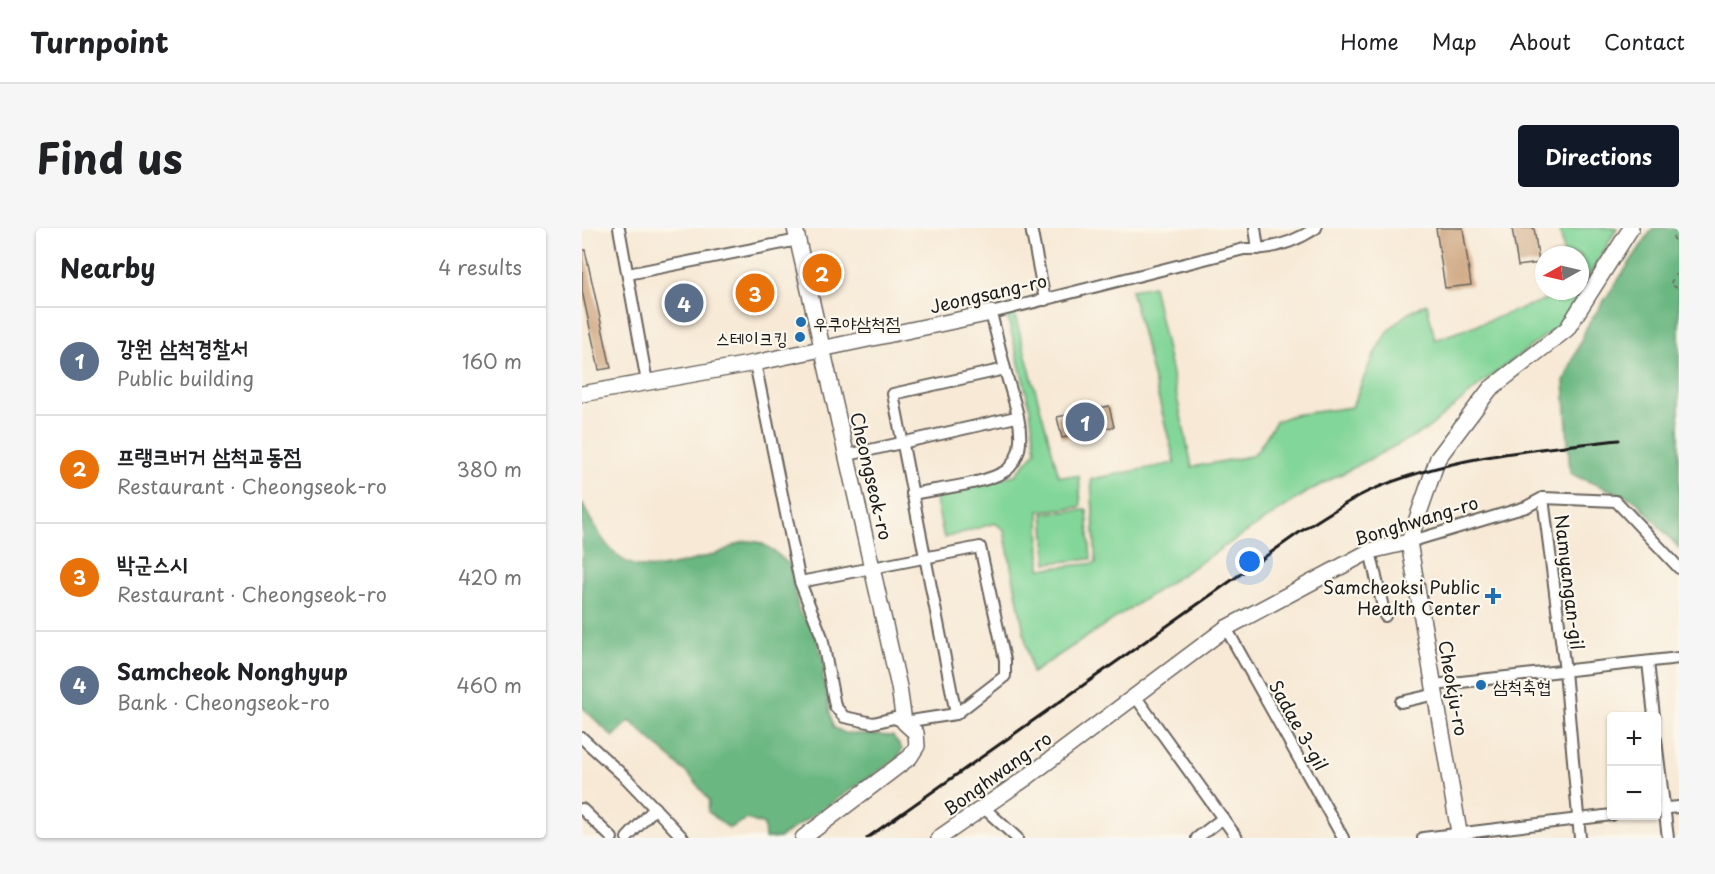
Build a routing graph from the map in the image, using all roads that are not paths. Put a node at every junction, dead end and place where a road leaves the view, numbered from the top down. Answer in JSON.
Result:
{"nodes":[{"id":1,"x":619,"y":228,"type":"edge"},
{"id":2,"x":1031,"y":228,"type":"edge"},
{"id":3,"x":1255,"y":228,"type":"edge"},
{"id":4,"x":1316,"y":228,"type":"edge"},
{"id":5,"x":1631,"y":228,"type":"edge"},
{"id":6,"x":796,"y":234,"type":"edge"},
{"id":7,"x":1258,"y":249,"type":"junction"},
{"id":8,"x":628,"y":274,"type":"junction"},
{"id":9,"x":1045,"y":300,"type":"junction"},
{"id":10,"x":991,"y":313,"type":"junction"},
{"id":11,"x":823,"y":349,"type":"junction"},
{"id":12,"x":755,"y":363,"type":"junction"},
{"id":13,"x":1005,"y":369,"type":"junction"},
{"id":14,"x":647,"y":382,"type":"junction"},
{"id":15,"x":582,"y":394,"type":"edge"},
{"id":16,"x":1016,"y":417,"type":"junction"},
{"id":17,"x":903,"y":444,"type":"junction"},
{"id":18,"x":848,"y":455,"type":"junction"},
{"id":19,"x":912,"y":494,"type":"junction"},
{"id":20,"x":1543,"y":498,"type":"junction"},
{"id":21,"x":1408,"y":542,"type":"junction"},
{"id":22,"x":1370,"y":551,"type":"junction"},
{"id":23,"x":926,"y":558,"type":"junction"},
{"id":24,"x":873,"y":568,"type":"junction"},
{"id":25,"x":1679,"y":568,"type":"edge"},
{"id":26,"x":800,"y":582,"type":"junction"},
{"id":27,"x":1385,"y":616,"type":"dead end"},
{"id":28,"x":1226,"y":628,"type":"junction"},
{"id":29,"x":1679,"y":658,"type":"edge"},
{"id":30,"x":1648,"y":662,"type":"junction"},
{"id":31,"x":1565,"y":670,"type":"junction"},
{"id":32,"x":1435,"y":689,"type":"junction"},
{"id":33,"x":1135,"y":696,"type":"junction"},
{"id":34,"x":1401,"y":702,"type":"dead end"},
{"id":35,"x":1653,"y":712,"type":"edge"},
{"id":36,"x":956,"y":714,"type":"junction"},
{"id":37,"x":904,"y":722,"type":"junction"},
{"id":38,"x":582,"y":738,"type":"edge"},
{"id":39,"x":984,"y":807,"type":"junction"},
{"id":40,"x":1679,"y":807,"type":"edge"},
{"id":41,"x":655,"y":808,"type":"junction"},
{"id":42,"x":582,"y":809,"type":"edge"},
{"id":43,"x":1661,"y":809,"type":"edge"},
{"id":44,"x":1661,"y":813,"type":"edge"},
{"id":45,"x":1607,"y":815,"type":"edge"},
{"id":46,"x":1223,"y":818,"type":"junction"},
{"id":47,"x":1577,"y":819,"type":"junction"},
{"id":48,"x":1460,"y":835,"type":"edge"},
{"id":49,"x":612,"y":838,"type":"edge"},
{"id":50,"x":627,"y":838,"type":"edge"},
{"id":51,"x":683,"y":838,"type":"edge"},
{"id":52,"x":803,"y":838,"type":"edge"},
{"id":53,"x":939,"y":838,"type":"edge"},
{"id":54,"x":1017,"y":838,"type":"edge"},
{"id":55,"x":1197,"y":838,"type":"edge"},
{"id":56,"x":1237,"y":838,"type":"edge"},
{"id":57,"x":1343,"y":838,"type":"edge"},
{"id":58,"x":1423,"y":838,"type":"edge"},
{"id":59,"x":1580,"y":838,"type":"edge"},
{"id":60,"x":1668,"y":838,"type":"edge"}],
"edges":[{"from":1,"to":8,"type":"street"},
{"from":2,"to":9,"type":"street"},
{"from":3,"to":7,"type":"street"},
{"from":4,"to":7,"type":"street","name":"Jeongsang-ro"},
{"from":5,"to":21,"type":"street"},
{"from":6,"to":8,"type":"street","name":"Cheongseok-ro"},
{"from":6,"to":11,"type":"street","name":"Cheongseok-ro"},
{"from":7,"to":9,"type":"street","name":"Jeongsang-ro"},
{"from":8,"to":14,"type":"street"},
{"from":9,"to":10,"type":"street","name":"Jeongsang-ro"},
{"from":10,"to":11,"type":"street","name":"Jeongsang-ro"},
{"from":10,"to":13,"type":"street"},
{"from":11,"to":12,"type":"street","name":"Jeongsang-ro"},
{"from":11,"to":18,"type":"street","name":"Cheongseok-ro"},
{"from":12,"to":14,"type":"street","name":"Jeongsang-ro"},
{"from":12,"to":26,"type":"street"},
{"from":13,"to":16,"type":"street"},
{"from":13,"to":17,"type":"street"},
{"from":14,"to":15,"type":"street","name":"Jeongsang-ro"},
{"from":16,"to":17,"type":"street"},
{"from":16,"to":19,"type":"street"},
{"from":17,"to":18,"type":"street"},
{"from":17,"to":19,"type":"street"},
{"from":18,"to":24,"type":"street","name":"Cheongseok-ro"},
{"from":19,"to":23,"type":"street"},
{"from":20,"to":21,"type":"street","name":"Bonghwang-ro"},
{"from":20,"to":25,"type":"street","name":"Bonghwang-ro"},
{"from":20,"to":31,"type":"street","name":"Namyangan-gil"},
{"from":21,"to":22,"type":"street","name":"Bonghwang-ro"},
{"from":21,"to":32,"type":"street","name":"Cheokju-ro"},
{"from":22,"to":27,"type":"street"},
{"from":22,"to":28,"type":"street","name":"Bonghwang-ro"},
{"from":23,"to":24,"type":"street"},
{"from":23,"to":36,"type":"street"},
{"from":23,"to":36,"type":"street"},
{"from":24,"to":26,"type":"street"},
{"from":24,"to":37,"type":"street","name":"Cheongseok-ro"},
{"from":26,"to":37,"type":"street"},
{"from":28,"to":33,"type":"street","name":"Bonghwang-ro"},
{"from":28,"to":57,"type":"street","name":"Sadae 3-gil"},
{"from":29,"to":30,"type":"street"},
{"from":30,"to":31,"type":"street"},
{"from":30,"to":35,"type":"street"},
{"from":31,"to":32,"type":"street","name":"Namyangan-gil"},
{"from":31,"to":47,"type":"street","name":"Namyangan-gil"},
{"from":32,"to":34,"type":"street","name":"Namyangan-gil"},
{"from":32,"to":48,"type":"street","name":"Cheokju-ro"},
{"from":33,"to":39,"type":"street","name":"Bonghwang-ro"},
{"from":33,"to":46,"type":"street"},
{"from":36,"to":37,"type":"street"},
{"from":37,"to":52,"type":"street","name":"Cheongseok-ro"},
{"from":38,"to":41,"type":"street"},
{"from":39,"to":53,"type":"street","name":"Bonghwang-ro"},
{"from":39,"to":54,"type":"street"},
{"from":40,"to":43,"type":"street"},
{"from":41,"to":50,"type":"street"},
{"from":41,"to":51,"type":"street"},
{"from":42,"to":49,"type":"street"},
{"from":44,"to":60,"type":"street"},
{"from":45,"to":47,"type":"street"},
{"from":46,"to":55,"type":"street"},
{"from":46,"to":56,"type":"street"},
{"from":47,"to":48,"type":"street"},
{"from":47,"to":59,"type":"street","name":"Namyangan-gil"},
{"from":48,"to":58,"type":"street"}]}
